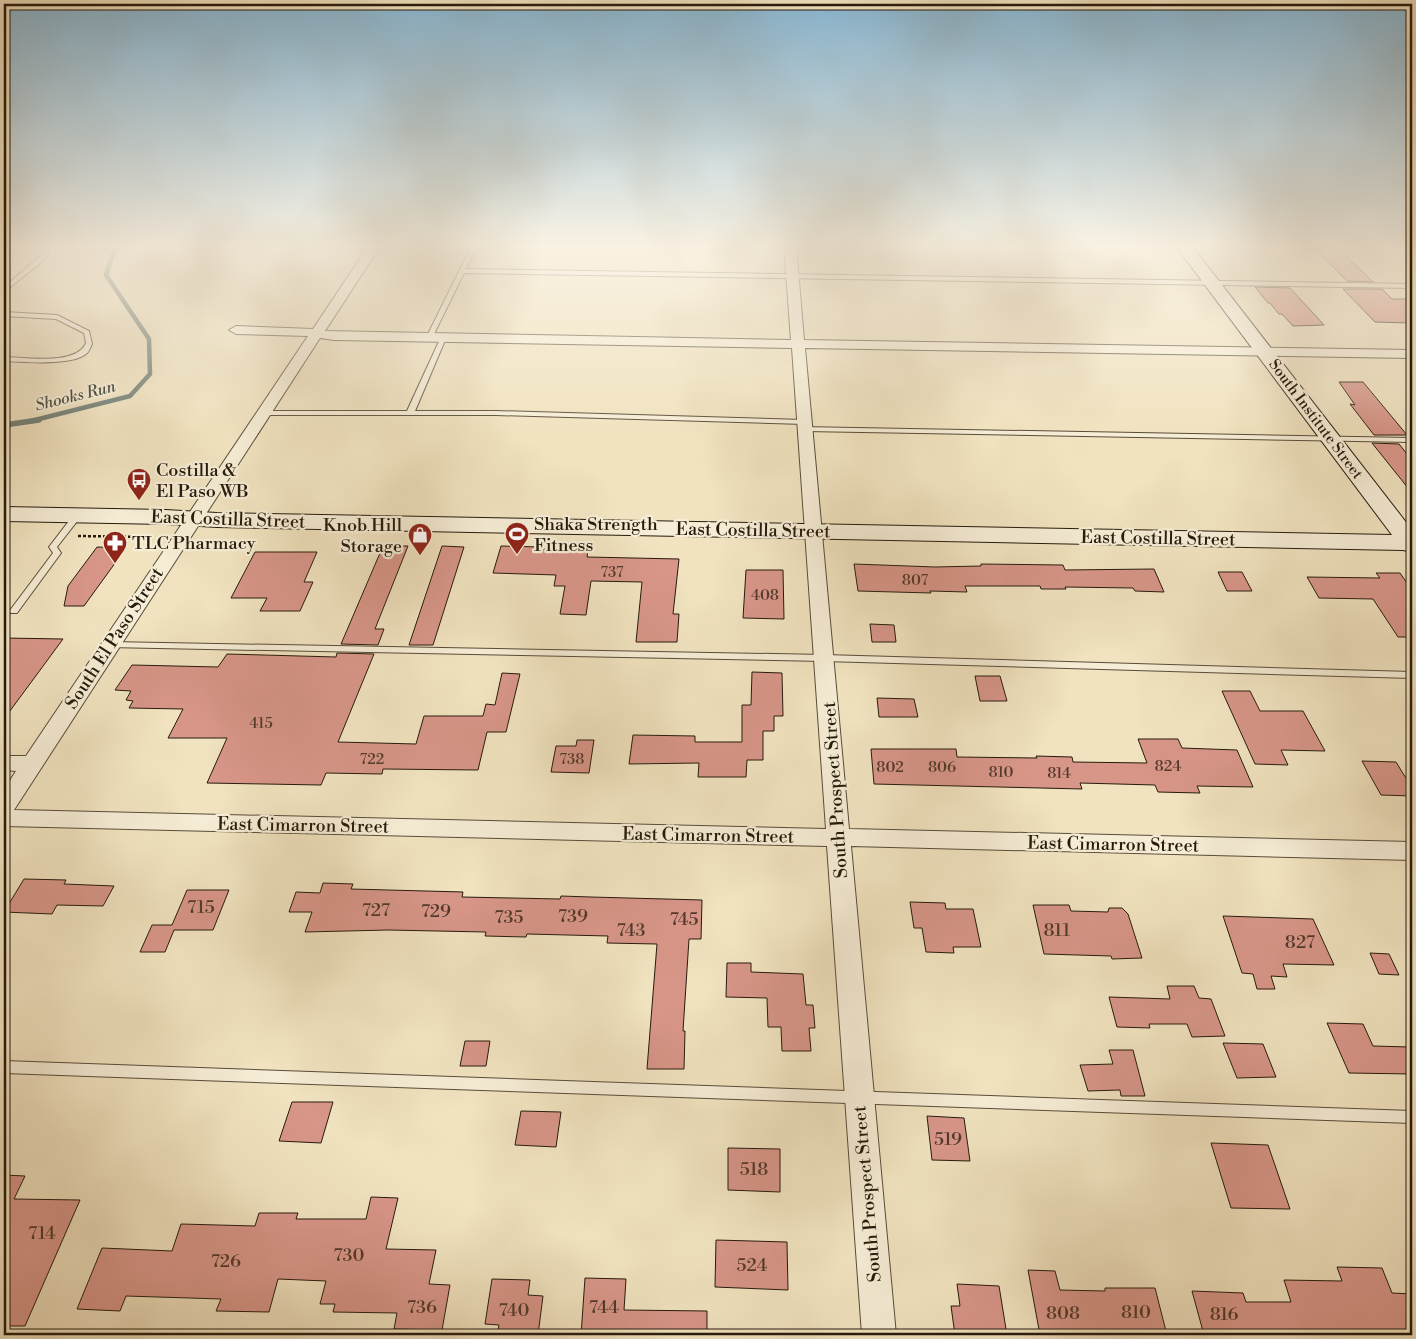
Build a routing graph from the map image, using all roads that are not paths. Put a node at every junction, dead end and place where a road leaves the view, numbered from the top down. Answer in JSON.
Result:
{"nodes":[{"id":1,"x":333,"y":307,"type":"edge"},
{"id":2,"x":444,"y":307,"type":"edge"},
{"id":3,"x":796,"y":307,"type":"edge"},
{"id":4,"x":1231,"y":307,"type":"edge"},
{"id":5,"x":4,"y":314,"type":"edge"},
{"id":6,"x":236,"y":330,"type":"dead end"},
{"id":7,"x":316,"y":333,"type":"junction"},
{"id":8,"x":429,"y":338,"type":"junction"},
{"id":9,"x":443,"y":338,"type":"junction"},
{"id":10,"x":799,"y":344,"type":"junction"},
{"id":11,"x":1265,"y":351,"type":"junction"},
{"id":12,"x":1412,"y":354,"type":"edge"},
{"id":13,"x":4,"y":359,"type":"edge"},
{"id":14,"x":263,"y":412,"type":"junction"},
{"id":15,"x":410,"y":413,"type":"junction"},
{"id":16,"x":805,"y":425,"type":"junction"},
{"id":17,"x":1328,"y":439,"type":"junction"},
{"id":18,"x":1412,"y":440,"type":"edge"},
{"id":19,"x":4,"y":514,"type":"edge"},
{"id":20,"x":78,"y":515,"type":"junction"},
{"id":21,"x":192,"y":520,"type":"junction"},
{"id":22,"x":814,"y":531,"type":"junction"},
{"id":23,"x":1412,"y":544,"type":"edge"},
{"id":24,"x":14,"y":611,"type":"dead end"},
{"id":25,"x":110,"y":645,"type":"junction"},
{"id":26,"x":824,"y":658,"type":"junction"},
{"id":27,"x":1412,"y":675,"type":"edge"},
{"id":28,"x":4,"y":763,"type":"edge"},
{"id":29,"x":32,"y":764,"type":"junction"},
{"id":30,"x":4,"y":807,"type":"edge"},
{"id":31,"x":4,"y":818,"type":"edge"},
{"id":32,"x":838,"y":838,"type":"junction"},
{"id":33,"x":1412,"y":851,"type":"edge"},
{"id":34,"x":4,"y":1068,"type":"edge"},
{"id":35,"x":860,"y":1096,"type":"junction"},
{"id":36,"x":1412,"y":1117,"type":"edge"},
{"id":37,"x":879,"y":1335,"type":"edge"}],
"edges":[{"from":1,"to":7,"type":"street","name":"South El Paso Street"},
{"from":2,"to":8,"type":"lane"},
{"from":3,"to":10,"type":"street","name":"South Prospect Street"},
{"from":4,"to":11,"type":"street","name":"South Institute Street"},
{"from":5,"to":13,"type":"lane"},
{"from":6,"to":7,"type":"street"},
{"from":7,"to":8,"type":"street"},
{"from":7,"to":14,"type":"street","name":"South El Paso Street"},
{"from":8,"to":9,"type":"street"},
{"from":9,"to":10,"type":"street"},
{"from":9,"to":15,"type":"lane"},
{"from":10,"to":11,"type":"street"},
{"from":10,"to":16,"type":"street","name":"South Prospect Street"},
{"from":11,"to":12,"type":"street"},
{"from":11,"to":17,"type":"street","name":"South Institute Street"},
{"from":14,"to":15,"type":"lane"},
{"from":14,"to":21,"type":"street","name":"South El Paso Street"},
{"from":15,"to":16,"type":"lane"},
{"from":16,"to":17,"type":"lane"},
{"from":16,"to":22,"type":"street","name":"South Prospect Street"},
{"from":17,"to":18,"type":"lane"},
{"from":17,"to":23,"type":"street","name":"South Institute Street"},
{"from":19,"to":20,"type":"street","name":"East Costilla Street"},
{"from":20,"to":21,"type":"street","name":"East Costilla Street"},
{"from":20,"to":24,"type":"lane"},
{"from":21,"to":22,"type":"street","name":"East Costilla Street"},
{"from":21,"to":25,"type":"street","name":"South El Paso Street"},
{"from":22,"to":23,"type":"street","name":"East Costilla Street"},
{"from":22,"to":26,"type":"street","name":"South Prospect Street"},
{"from":25,"to":26,"type":"lane"},
{"from":25,"to":29,"type":"street","name":"South El Paso Street"},
{"from":26,"to":27,"type":"lane"},
{"from":26,"to":32,"type":"street","name":"South Prospect Street"},
{"from":28,"to":29,"type":"street"},
{"from":29,"to":30,"type":"street","name":"South El Paso Street"},
{"from":31,"to":32,"type":"street","name":"East Cimarron Street"},
{"from":32,"to":33,"type":"street","name":"East Cimarron Street"},
{"from":32,"to":35,"type":"street","name":"South Prospect Street"},
{"from":34,"to":35,"type":"lane"},
{"from":35,"to":36,"type":"lane"},
{"from":35,"to":37,"type":"street","name":"South Prospect Street"}]}
